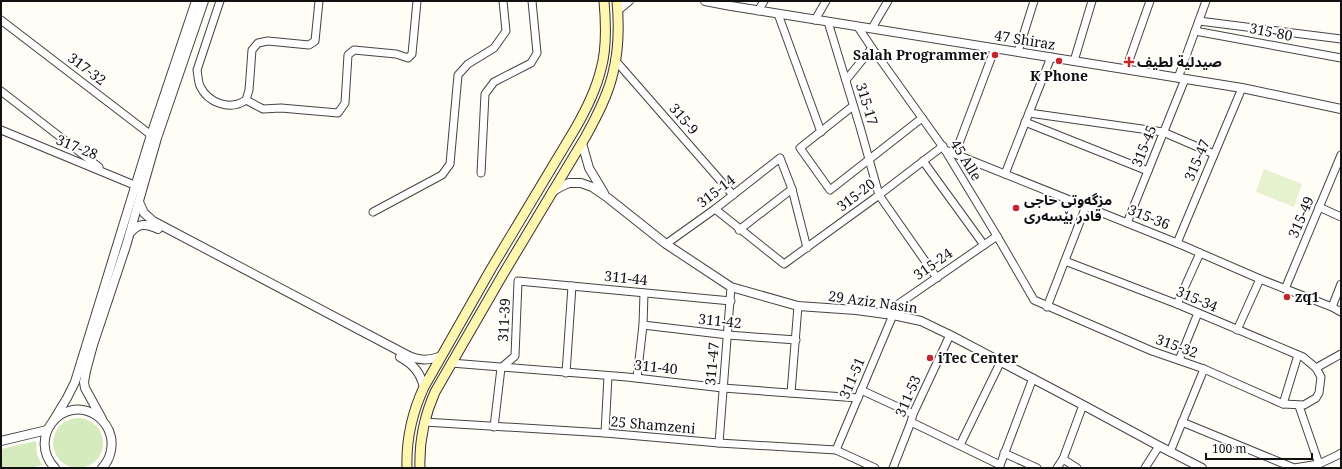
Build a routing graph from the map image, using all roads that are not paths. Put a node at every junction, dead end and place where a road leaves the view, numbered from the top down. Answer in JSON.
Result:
{"nodes":[{"id":1,"x":220,"y":1,"type":"edge"},
{"id":2,"x":319,"y":1,"type":"edge"},
{"id":3,"x":417,"y":1,"type":"edge"},
{"id":4,"x":503,"y":1,"type":"edge"},
{"id":5,"x":532,"y":1,"type":"edge"},
{"id":6,"x":604,"y":1,"type":"edge"},
{"id":7,"x":629,"y":1,"type":"edge"},
{"id":8,"x":705,"y":1,"type":"edge"},
{"id":9,"x":764,"y":1,"type":"edge"},
{"id":10,"x":826,"y":1,"type":"edge"},
{"id":11,"x":888,"y":1,"type":"edge"},
{"id":12,"x":1034,"y":1,"type":"edge"},
{"id":13,"x":1092,"y":1,"type":"edge"},
{"id":14,"x":1150,"y":1,"type":"edge"},
{"id":15,"x":1206,"y":1,"type":"edge"},
{"id":16,"x":198,"y":2,"type":"edge"},
{"id":17,"x":617,"y":5,"type":"edge"},
{"id":18,"x":758,"y":11,"type":"junction"},
{"id":19,"x":778,"y":14,"type":"junction"},
{"id":20,"x":1,"y":20,"type":"edge"},
{"id":21,"x":815,"y":20,"type":"junction"},
{"id":22,"x":1199,"y":21,"type":"junction"},
{"id":23,"x":828,"y":22,"type":"junction"},
{"id":24,"x":858,"y":27,"type":"junction"},
{"id":25,"x":872,"y":28,"type":"junction"},
{"id":26,"x":1196,"y":31,"type":"junction"},
{"id":27,"x":1341,"y":39,"type":"edge"},
{"id":28,"x":872,"y":48,"type":"junction"},
{"id":29,"x":995,"y":48,"type":"junction"},
{"id":30,"x":1018,"y":52,"type":"junction"},
{"id":31,"x":1051,"y":57,"type":"junction"},
{"id":32,"x":1341,"y":58,"type":"edge"},
{"id":33,"x":615,"y":60,"type":"junction"},
{"id":34,"x":1074,"y":61,"type":"junction"},
{"id":35,"x":1126,"y":69,"type":"junction"},
{"id":36,"x":1181,"y":78,"type":"junction"},
{"id":37,"x":846,"y":80,"type":"junction"},
{"id":38,"x":1242,"y":88,"type":"junction"},
{"id":39,"x":1,"y":91,"type":"edge"},
{"id":40,"x":246,"y":100,"type":"junction"},
{"id":41,"x":853,"y":106,"type":"junction"},
{"id":42,"x":1341,"y":109,"type":"edge"},
{"id":43,"x":1029,"y":113,"type":"junction"},
{"id":44,"x":922,"y":118,"type":"junction"},
{"id":45,"x":1026,"y":122,"type":"junction"},
{"id":46,"x":1,"y":130,"type":"edge"},
{"id":47,"x":821,"y":132,"type":"junction"},
{"id":48,"x":1163,"y":132,"type":"junction"},
{"id":49,"x":154,"y":136,"type":"junction"},
{"id":50,"x":582,"y":143,"type":"junction"},
{"id":51,"x":944,"y":148,"type":"junction"},
{"id":52,"x":955,"y":154,"type":"junction"},
{"id":53,"x":1214,"y":154,"type":"junction"},
{"id":54,"x":1341,"y":155,"type":"edge"},
{"id":55,"x":869,"y":159,"type":"junction"},
{"id":56,"x":923,"y":161,"type":"junction"},
{"id":57,"x":1148,"y":172,"type":"junction"},
{"id":58,"x":107,"y":173,"type":"junction"},
{"id":59,"x":481,"y":173,"type":"dead end"},
{"id":60,"x":1005,"y":174,"type":"junction"},
{"id":61,"x":139,"y":187,"type":"junction"},
{"id":62,"x":792,"y":190,"type":"junction"},
{"id":63,"x":552,"y":192,"type":"junction"},
{"id":64,"x":733,"y":195,"type":"junction"},
{"id":65,"x":879,"y":195,"type":"junction"},
{"id":66,"x":608,"y":198,"type":"junction"},
{"id":67,"x":139,"y":202,"type":"junction"},
{"id":68,"x":1086,"y":206,"type":"junction"},
{"id":69,"x":1319,"y":207,"type":"junction"},
{"id":70,"x":715,"y":210,"type":"junction"},
{"id":71,"x":373,"y":212,"type":"dead end"},
{"id":72,"x":1341,"y":217,"type":"edge"},
{"id":73,"x":1127,"y":223,"type":"junction"},
{"id":74,"x":739,"y":230,"type":"junction"},
{"id":75,"x":129,"y":234,"type":"junction"},
{"id":76,"x":997,"y":236,"type":"junction"},
{"id":77,"x":1177,"y":242,"type":"junction"},
{"id":78,"x":666,"y":244,"type":"junction"},
{"id":79,"x":984,"y":245,"type":"junction"},
{"id":80,"x":807,"y":248,"type":"junction"},
{"id":81,"x":1200,"y":253,"type":"junction"},
{"id":82,"x":1065,"y":261,"type":"junction"},
{"id":83,"x":491,"y":269,"type":"junction"},
{"id":84,"x":502,"y":276,"type":"junction"},
{"id":85,"x":937,"y":278,"type":"junction"},
{"id":86,"x":1260,"y":279,"type":"junction"},
{"id":87,"x":518,"y":281,"type":"joint"},
{"id":88,"x":1341,"y":284,"type":"edge"},
{"id":89,"x":572,"y":286,"type":"junction"},
{"id":90,"x":731,"y":287,"type":"junction"},
{"id":91,"x":1285,"y":289,"type":"junction"},
{"id":92,"x":644,"y":293,"type":"junction"},
{"id":93,"x":731,"y":301,"type":"junction"},
{"id":94,"x":1177,"y":304,"type":"junction"},
{"id":95,"x":798,"y":306,"type":"junction"},
{"id":96,"x":1047,"y":307,"type":"junction"},
{"id":97,"x":1332,"y":307,"type":"junction"},
{"id":98,"x":1341,"y":312,"type":"edge"},
{"id":99,"x":1198,"y":313,"type":"junction"},
{"id":100,"x":884,"y":314,"type":"junction"},
{"id":101,"x":893,"y":315,"type":"junction"},
{"id":102,"x":642,"y":325,"type":"junction"},
{"id":103,"x":1237,"y":330,"type":"junction"},
{"id":104,"x":728,"y":335,"type":"junction"},
{"id":105,"x":950,"y":335,"type":"junction"},
{"id":106,"x":796,"y":340,"type":"junction"},
{"id":107,"x":1341,"y":354,"type":"edge"},
{"id":108,"x":1298,"y":355,"type":"junction"},
{"id":109,"x":441,"y":356,"type":"junction"},
{"id":110,"x":1179,"y":360,"type":"junction"},
{"id":111,"x":1001,"y":361,"type":"junction"},
{"id":112,"x":451,"y":363,"type":"junction"},
{"id":113,"x":501,"y":368,"type":"junction"},
{"id":114,"x":1316,"y":368,"type":"junction"},
{"id":115,"x":1204,"y":369,"type":"junction"},
{"id":116,"x":566,"y":373,"type":"junction"},
{"id":117,"x":608,"y":376,"type":"junction"},
{"id":118,"x":637,"y":378,"type":"junction"},
{"id":119,"x":1033,"y":378,"type":"junction"},
{"id":120,"x":424,"y":387,"type":"junction"},
{"id":121,"x":723,"y":388,"type":"junction"},
{"id":122,"x":861,"y":390,"type":"junction"},
{"id":123,"x":791,"y":393,"type":"junction"},
{"id":124,"x":858,"y":398,"type":"junction"},
{"id":125,"x":1282,"y":404,"type":"junction"},
{"id":126,"x":1083,"y":405,"type":"junction"},
{"id":127,"x":1299,"y":406,"type":"junction"},
{"id":128,"x":912,"y":418,"type":"junction"},
{"id":129,"x":102,"y":419,"type":"junction"},
{"id":130,"x":53,"y":421,"type":"junction"},
{"id":131,"x":424,"y":422,"type":"junction"},
{"id":132,"x":1182,"y":422,"type":"junction"},
{"id":133,"x":494,"y":427,"type":"junction"},
{"id":134,"x":47,"y":430,"type":"junction"},
{"id":135,"x":605,"y":434,"type":"junction"},
{"id":136,"x":1,"y":441,"type":"edge"},
{"id":137,"x":719,"y":444,"type":"junction"},
{"id":138,"x":960,"y":445,"type":"junction"},
{"id":139,"x":1159,"y":446,"type":"junction"},
{"id":140,"x":836,"y":450,"type":"junction"},
{"id":141,"x":1170,"y":452,"type":"junction"},
{"id":142,"x":1004,"y":453,"type":"junction"},
{"id":143,"x":1341,"y":453,"type":"edge"},
{"id":144,"x":1063,"y":459,"type":"junction"},
{"id":145,"x":1319,"y":464,"type":"junction"},
{"id":146,"x":103,"y":467,"type":"edge"},
{"id":147,"x":999,"y":467,"type":"edge"},
{"id":148,"x":55,"y":468,"type":"edge"},
{"id":149,"x":407,"y":468,"type":"edge"},
{"id":150,"x":420,"y":468,"type":"edge"},
{"id":151,"x":876,"y":468,"type":"edge"},
{"id":152,"x":893,"y":468,"type":"edge"},
{"id":153,"x":1037,"y":468,"type":"edge"},
{"id":154,"x":1057,"y":468,"type":"edge"},
{"id":155,"x":1077,"y":468,"type":"edge"},
{"id":156,"x":1145,"y":468,"type":"edge"},
{"id":157,"x":1202,"y":468,"type":"edge"}],
"edges":[{"from":1,"to":40,"type":"street"},
{"from":2,"to":40,"type":"street"},
{"from":3,"to":40,"type":"street"},
{"from":4,"to":71,"type":"street"},
{"from":5,"to":59,"type":"street"},
{"from":6,"to":83,"type":"main road"},
{"from":7,"to":17,"type":"street"},
{"from":8,"to":18,"type":"street","name":"47 Shiraz"},
{"from":9,"to":18,"type":"street"},
{"from":10,"to":21,"type":"street"},
{"from":11,"to":25,"type":"street"},
{"from":12,"to":30,"type":"street"},
{"from":13,"to":34,"type":"street"},
{"from":14,"to":35,"type":"street"},
{"from":15,"to":22,"type":"street","name":"315-45"},
{"from":16,"to":49,"type":"street"},
{"from":17,"to":33,"type":"main road"},
{"from":18,"to":19,"type":"street","name":"47 Shiraz"},
{"from":19,"to":21,"type":"street","name":"47 Shiraz"},
{"from":19,"to":47,"type":"street"},
{"from":20,"to":49,"type":"street","name":"317-32"},
{"from":21,"to":23,"type":"street","name":"47 Shiraz"},
{"from":22,"to":26,"type":"street","name":"315-45"},
{"from":22,"to":27,"type":"street"},
{"from":23,"to":24,"type":"street","name":"47 Shiraz"},
{"from":23,"to":37,"type":"street","name":"315-17"},
{"from":24,"to":25,"type":"street","name":"47 Shiraz"},
{"from":24,"to":28,"type":"street","name":"45 Alle"},
{"from":25,"to":29,"type":"street","name":"47 Shiraz"},
{"from":26,"to":32,"type":"street","name":"315-80"},
{"from":26,"to":36,"type":"street","name":"315-45"},
{"from":28,"to":37,"type":"street"},
{"from":28,"to":44,"type":"street","name":"45 Alle"},
{"from":29,"to":30,"type":"street","name":"47 Shiraz"},
{"from":29,"to":52,"type":"street"},
{"from":30,"to":31,"type":"street","name":"47 Shiraz"},
{"from":31,"to":34,"type":"street","name":"47 Shiraz"},
{"from":31,"to":43,"type":"street"},
{"from":33,"to":50,"type":"main road"},
{"from":33,"to":64,"type":"street","name":"315-9"},
{"from":34,"to":35,"type":"street","name":"47 Shiraz"},
{"from":35,"to":36,"type":"street","name":"47 Shiraz"},
{"from":36,"to":38,"type":"street","name":"47 Shiraz"},
{"from":36,"to":48,"type":"street","name":"315-45"},
{"from":37,"to":41,"type":"street","name":"315-17"},
{"from":38,"to":42,"type":"street","name":"47 Shiraz"},
{"from":38,"to":53,"type":"street","name":"315-47"},
{"from":39,"to":58,"type":"street"},
{"from":41,"to":47,"type":"street"},
{"from":41,"to":55,"type":"street","name":"315-17"},
{"from":43,"to":45,"type":"street"},
{"from":43,"to":48,"type":"street"},
{"from":44,"to":51,"type":"street","name":"45 Alle"},
{"from":44,"to":55,"type":"street"},
{"from":45,"to":57,"type":"street"},
{"from":45,"to":60,"type":"street"},
{"from":46,"to":58,"type":"street","name":"317-28"},
{"from":47,"to":55,"type":"street"},
{"from":48,"to":53,"type":"street"},
{"from":48,"to":57,"type":"street","name":"315-45"},
{"from":49,"to":61,"type":"street"},
{"from":50,"to":63,"type":"main road"},
{"from":50,"to":66,"type":"street","name":"29 Aziz Nasin"},
{"from":51,"to":52,"type":"street","name":"315-36"},
{"from":51,"to":56,"type":"street","name":"315-20"},
{"from":51,"to":76,"type":"street","name":"45 Alle"},
{"from":52,"to":60,"type":"street","name":"315-36"},
{"from":53,"to":77,"type":"street","name":"315-47"},
{"from":54,"to":69,"type":"street","name":"315-49"},
{"from":55,"to":65,"type":"street","name":"315-17"},
{"from":56,"to":65,"type":"street","name":"315-20"},
{"from":56,"to":79,"type":"street"},
{"from":57,"to":73,"type":"street","name":"315-45"},
{"from":58,"to":61,"type":"street","name":"317-28"},
{"from":60,"to":68,"type":"street","name":"315-36"},
{"from":61,"to":67,"type":"street"},
{"from":61,"to":130,"type":"street"},
{"from":62,"to":64,"type":"street","name":"315-14"},
{"from":62,"to":74,"type":"street"},
{"from":62,"to":80,"type":"street"},
{"from":63,"to":66,"type":"street","name":"29 Aziz Nasin"},
{"from":63,"to":84,"type":"main road"},
{"from":64,"to":70,"type":"street","name":"315-14"},
{"from":65,"to":80,"type":"street","name":"315-20"},
{"from":65,"to":85,"type":"street","name":"315-17"},
{"from":66,"to":78,"type":"street","name":"29 Aziz Nasin"},
{"from":67,"to":75,"type":"street"},
{"from":67,"to":109,"type":"street"},
{"from":68,"to":73,"type":"street","name":"315-36"},
{"from":68,"to":82,"type":"street"},
{"from":69,"to":72,"type":"street"},
{"from":69,"to":91,"type":"street","name":"315-49"},
{"from":70,"to":74,"type":"street"},
{"from":70,"to":78,"type":"street","name":"315-14"},
{"from":73,"to":77,"type":"street","name":"315-36"},
{"from":74,"to":80,"type":"street","name":"315-20"},
{"from":75,"to":120,"type":"street"},
{"from":75,"to":129,"type":"street"},
{"from":76,"to":79,"type":"street","name":"315-24"},
{"from":76,"to":96,"type":"street","name":"45 Alle"},
{"from":77,"to":81,"type":"street","name":"315-36"},
{"from":78,"to":90,"type":"street","name":"29 Aziz Nasin"},
{"from":79,"to":85,"type":"street","name":"315-24"},
{"from":81,"to":86,"type":"street","name":"315-36"},
{"from":81,"to":94,"type":"street"},
{"from":82,"to":94,"type":"street","name":"315-34"},
{"from":82,"to":96,"type":"street"},
{"from":83,"to":84,"type":"main road"},
{"from":83,"to":109,"type":"main road"},
{"from":84,"to":112,"type":"main road"},
{"from":85,"to":100,"type":"street","name":"315-24"},
{"from":86,"to":91,"type":"street","name":"315-36"},
{"from":86,"to":103,"type":"street"},
{"from":87,"to":89,"type":"street","name":"311-44"},
{"from":87,"to":113,"type":"street","name":"311-39"},
{"from":88,"to":97,"type":"street"},
{"from":89,"to":92,"type":"street","name":"311-44"},
{"from":89,"to":116,"type":"street"},
{"from":90,"to":93,"type":"street","name":"311-47"},
{"from":90,"to":95,"type":"street","name":"29 Aziz Nasin"},
{"from":91,"to":97,"type":"street","name":"315-36"},
{"from":92,"to":93,"type":"street","name":"311-44"},
{"from":92,"to":102,"type":"street"},
{"from":93,"to":104,"type":"street","name":"311-47"},
{"from":94,"to":99,"type":"street","name":"315-34"},
{"from":95,"to":100,"type":"street","name":"29 Aziz Nasin"},
{"from":95,"to":106,"type":"street"},
{"from":96,"to":110,"type":"street","name":"315-32"},
{"from":97,"to":98,"type":"street","name":"315-36"},
{"from":99,"to":103,"type":"street","name":"315-34"},
{"from":99,"to":110,"type":"street"},
{"from":100,"to":101,"type":"street","name":"29 Aziz Nasin"},
{"from":101,"to":105,"type":"street","name":"29 Aziz Nasin"},
{"from":101,"to":122,"type":"street","name":"311-51"},
{"from":102,"to":104,"type":"street","name":"311-42"},
{"from":102,"to":118,"type":"street"},
{"from":103,"to":108,"type":"street","name":"315-34"},
{"from":104,"to":106,"type":"street","name":"311-42"},
{"from":104,"to":121,"type":"street","name":"311-47"},
{"from":105,"to":111,"type":"street","name":"29 Aziz Nasin"},
{"from":105,"to":128,"type":"street","name":"311-53"},
{"from":106,"to":123,"type":"street"},
{"from":107,"to":114,"type":"street"},
{"from":108,"to":114,"type":"street","name":"315-34"},
{"from":108,"to":125,"type":"street"},
{"from":109,"to":120,"type":"main road"},
{"from":110,"to":115,"type":"street","name":"315-32"},
{"from":111,"to":119,"type":"street","name":"29 Aziz Nasin"},
{"from":111,"to":138,"type":"street"},
{"from":112,"to":113,"type":"street","name":"311-40"},
{"from":112,"to":131,"type":"main road"},
{"from":113,"to":116,"type":"street","name":"311-40"},
{"from":113,"to":133,"type":"street"},
{"from":114,"to":127,"type":"street"},
{"from":115,"to":125,"type":"street","name":"315-32"},
{"from":115,"to":132,"type":"street"},
{"from":116,"to":117,"type":"street","name":"311-40"},
{"from":117,"to":118,"type":"street","name":"311-40"},
{"from":117,"to":135,"type":"street"},
{"from":118,"to":121,"type":"street","name":"311-40"},
{"from":119,"to":126,"type":"street","name":"29 Aziz Nasin"},
{"from":119,"to":142,"type":"street"},
{"from":120,"to":149,"type":"main road"},
{"from":121,"to":123,"type":"street","name":"311-40"},
{"from":121,"to":137,"type":"street","name":"311-47"},
{"from":122,"to":124,"type":"street","name":"311-51"},
{"from":122,"to":128,"type":"street"},
{"from":123,"to":124,"type":"street","name":"311-40"},
{"from":124,"to":140,"type":"street","name":"311-51"},
{"from":125,"to":127,"type":"street","name":"315-32"},
{"from":126,"to":139,"type":"street","name":"29 Aziz Nasin"},
{"from":126,"to":144,"type":"street"},
{"from":127,"to":145,"type":"street"},
{"from":128,"to":138,"type":"street"},
{"from":128,"to":152,"type":"street","name":"311-53"},
{"from":129,"to":130,"type":"street"},
{"from":129,"to":146,"type":"street"},
{"from":130,"to":134,"type":"street"},
{"from":131,"to":133,"type":"street","name":"25 Shamzeni"},
{"from":131,"to":150,"type":"main road"},
{"from":132,"to":141,"type":"street"},
{"from":132,"to":145,"type":"street"},
{"from":133,"to":135,"type":"street","name":"25 Shamzeni"},
{"from":134,"to":136,"type":"street"},
{"from":134,"to":148,"type":"street"},
{"from":135,"to":137,"type":"street","name":"25 Shamzeni"},
{"from":137,"to":140,"type":"street","name":"25 Shamzeni"},
{"from":138,"to":147,"type":"street"},
{"from":139,"to":141,"type":"street","name":"29 Aziz Nasin"},
{"from":139,"to":156,"type":"street"},
{"from":140,"to":151,"type":"street","name":"25 Shamzeni"},
{"from":141,"to":157,"type":"street","name":"29 Aziz Nasin"},
{"from":142,"to":147,"type":"street"},
{"from":142,"to":153,"type":"street"},
{"from":143,"to":145,"type":"street"},
{"from":144,"to":154,"type":"street"},
{"from":144,"to":155,"type":"street"}]}
